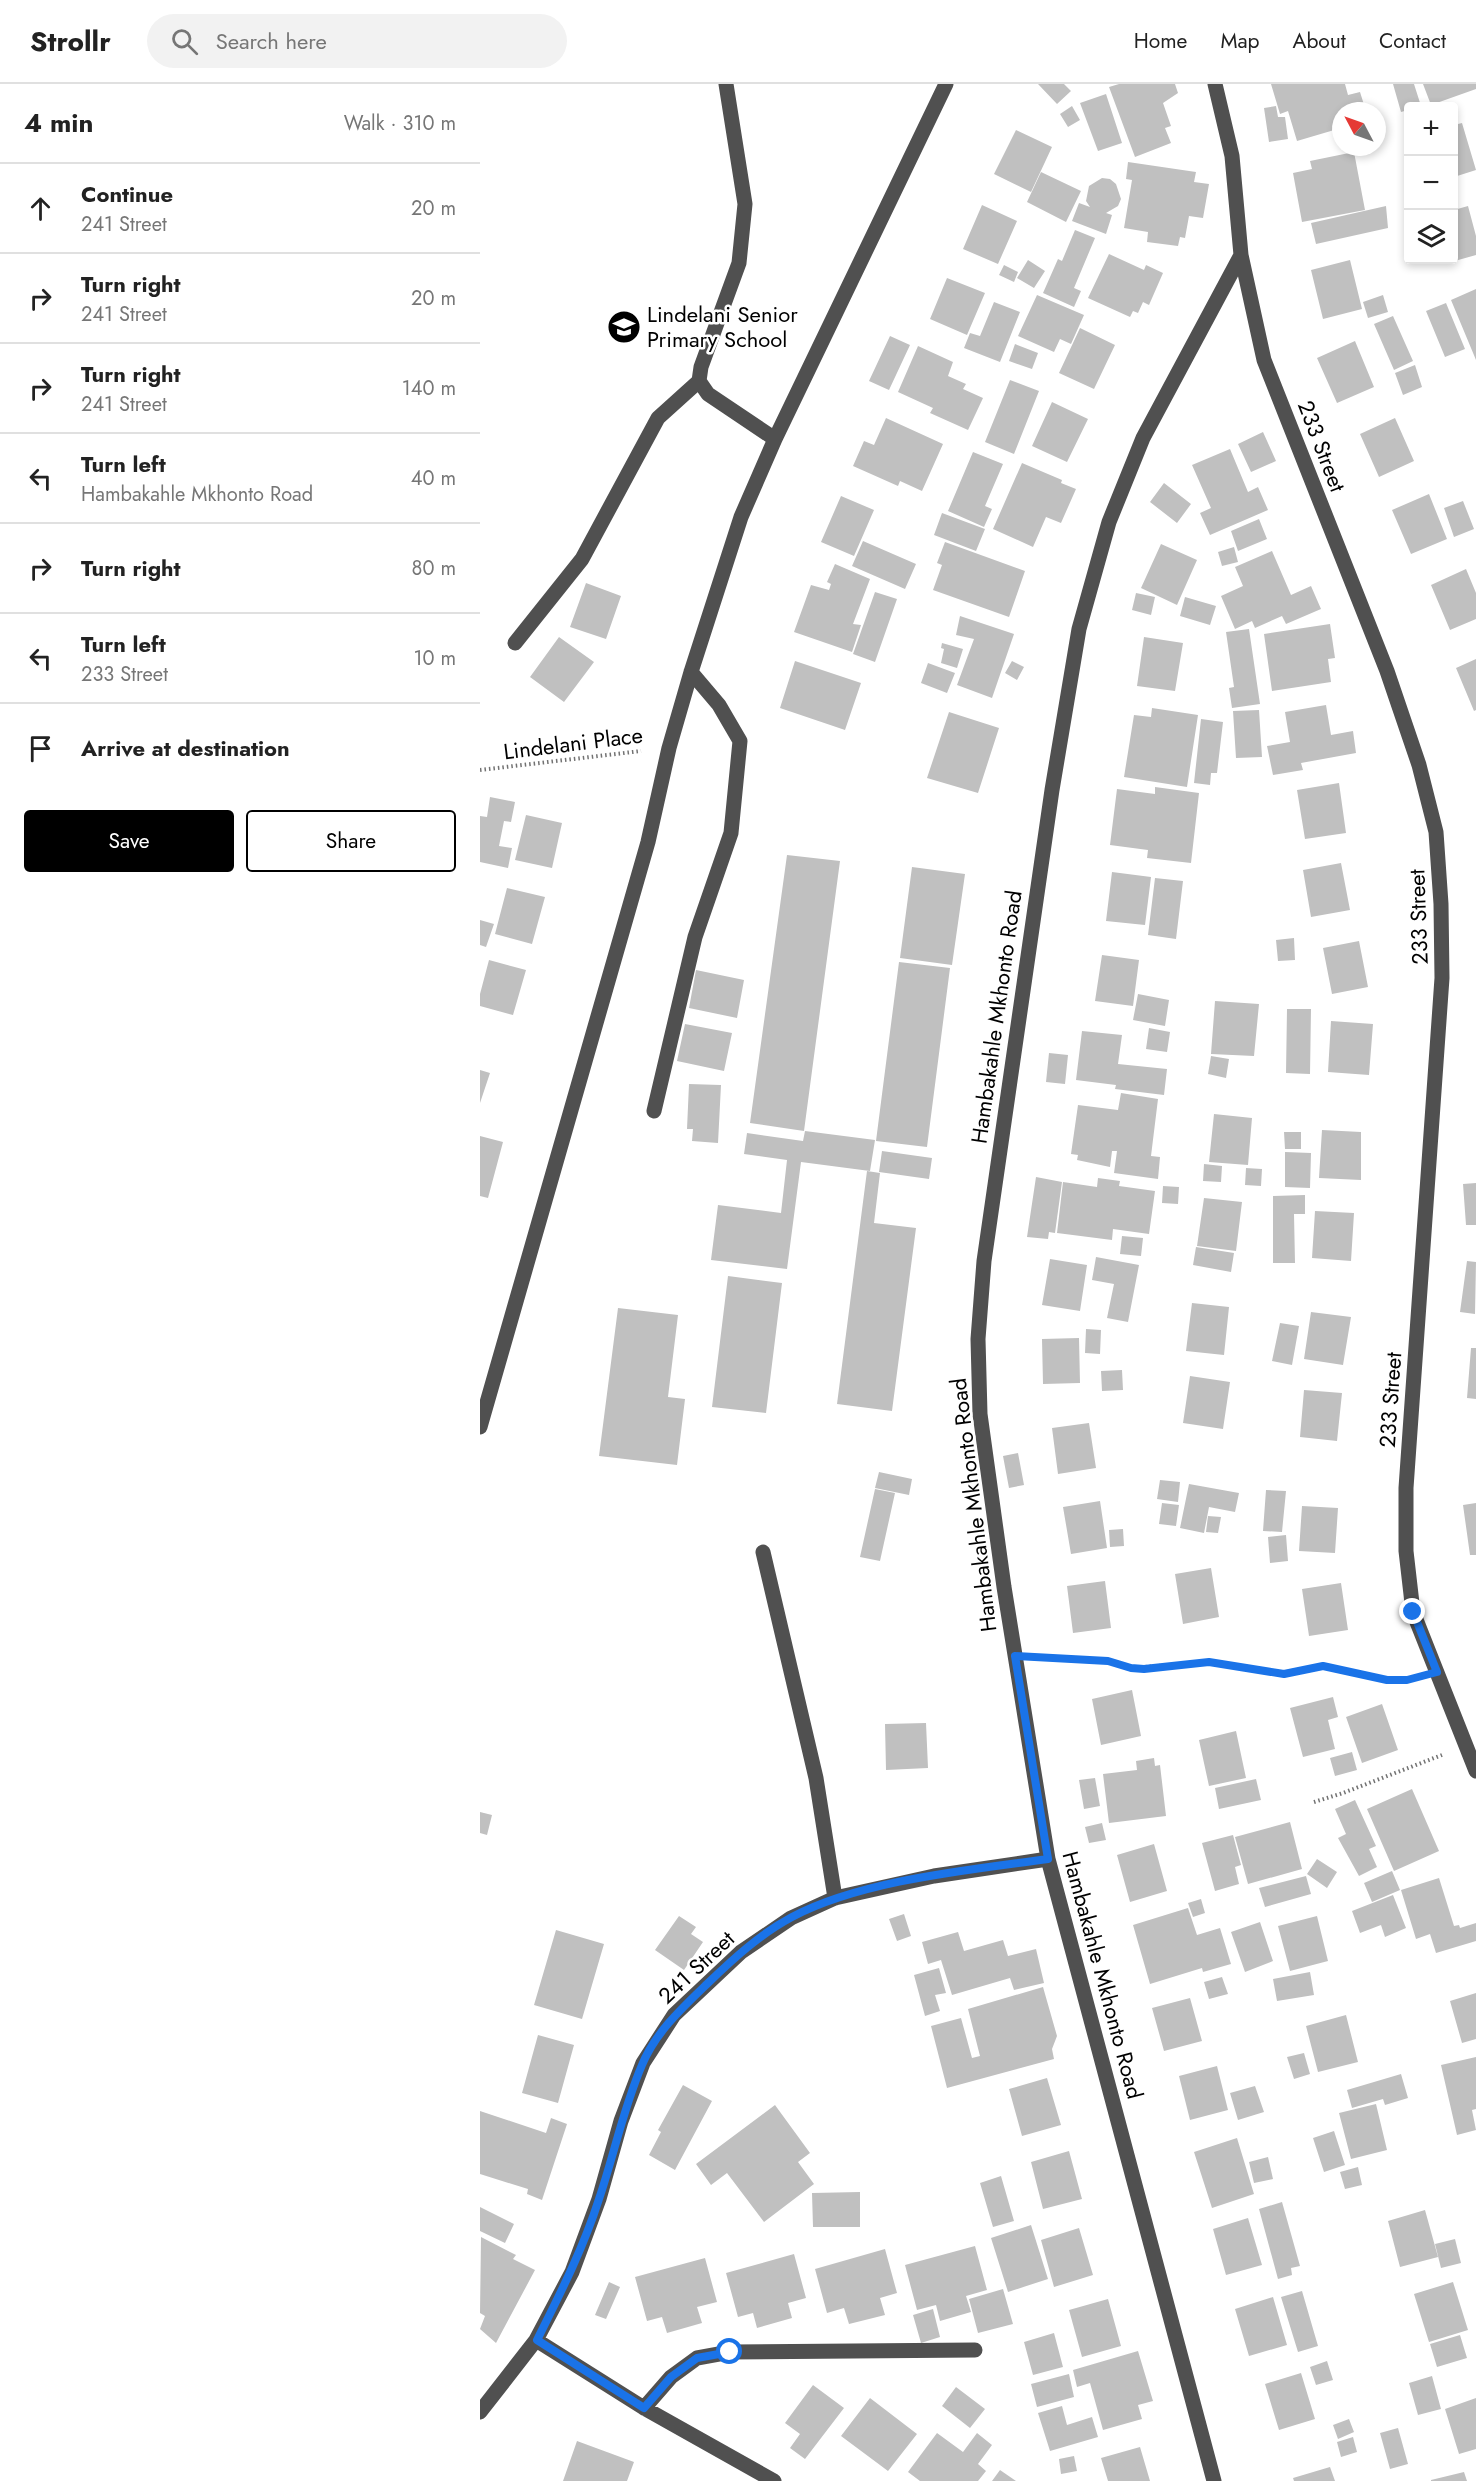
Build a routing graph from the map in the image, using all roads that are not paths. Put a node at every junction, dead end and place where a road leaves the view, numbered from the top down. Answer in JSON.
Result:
{"nodes":[{"id":1,"x":726,"y":84,"type":"edge"},
{"id":2,"x":946,"y":84,"type":"edge"},
{"id":3,"x":1215,"y":84,"type":"edge"},
{"id":4,"x":1241,"y":255,"type":"junction"},
{"id":5,"x":699,"y":381,"type":"junction"},
{"id":6,"x":775,"y":439,"type":"junction"},
{"id":7,"x":515,"y":643,"type":"dead end"},
{"id":8,"x":691,"y":672,"type":"junction"},
{"id":9,"x":654,"y":1111,"type":"dead end"},
{"id":10,"x":480,"y":1427,"type":"edge"},
{"id":11,"x":763,"y":1552,"type":"dead end"},
{"id":12,"x":1476,"y":1771,"type":"edge"},
{"id":13,"x":1048,"y":1859,"type":"junction"},
{"id":14,"x":835,"y":1898,"type":"junction"},
{"id":15,"x":537,"y":2340,"type":"junction"},
{"id":16,"x":975,"y":2350,"type":"dead end"},
{"id":17,"x":644,"y":2408,"type":"junction"},
{"id":18,"x":480,"y":2412,"type":"edge"},
{"id":19,"x":774,"y":2481,"type":"edge"},
{"id":20,"x":1214,"y":2481,"type":"edge"}],
"edges":[{"from":1,"to":5,"type":"street"},
{"from":2,"to":6,"type":"street"},
{"from":3,"to":4,"type":"street","name":"233 Street"},
{"from":4,"to":12,"type":"street","name":"233 Street"},
{"from":4,"to":13,"type":"street","name":"Hambakahle Mkhonto Road"},
{"from":5,"to":6,"type":"street"},
{"from":5,"to":7,"type":"street"},
{"from":6,"to":8,"type":"street"},
{"from":8,"to":9,"type":"street"},
{"from":8,"to":10,"type":"street"},
{"from":11,"to":14,"type":"street"},
{"from":13,"to":14,"type":"street","name":"241 Street"},
{"from":13,"to":20,"type":"street","name":"Hambakahle Mkhonto Road"},
{"from":14,"to":15,"type":"street","name":"241 Street"},
{"from":15,"to":17,"type":"street"},
{"from":15,"to":18,"type":"street","name":"241 Street"},
{"from":16,"to":17,"type":"street"},
{"from":17,"to":19,"type":"street"}]}
